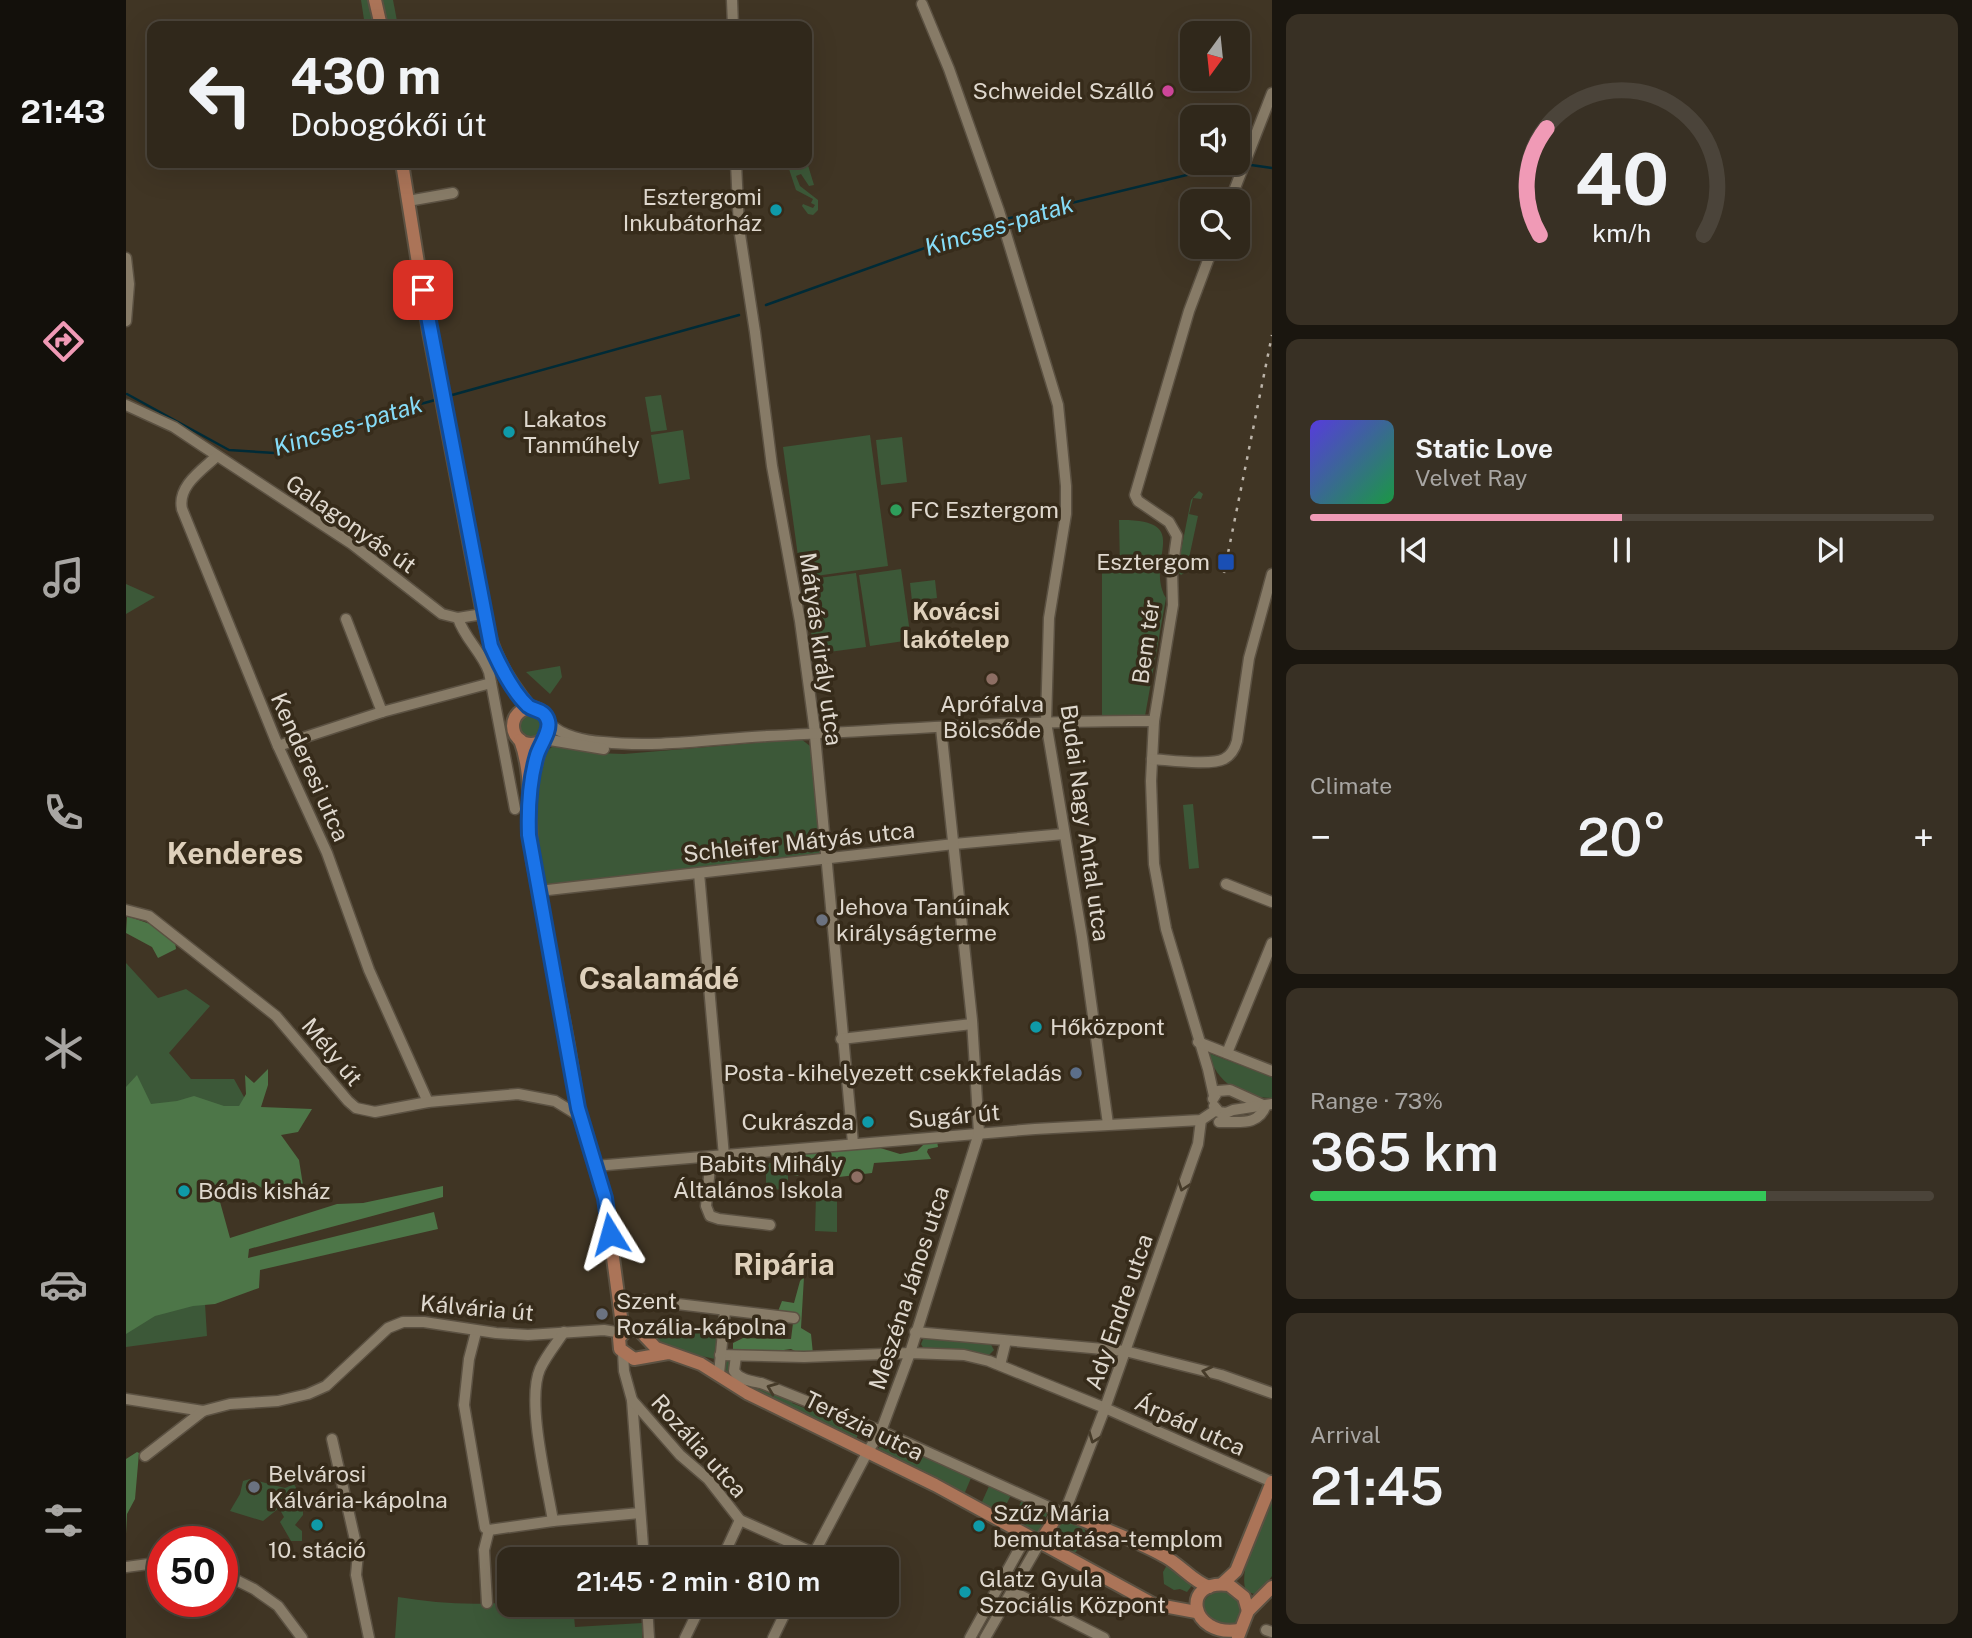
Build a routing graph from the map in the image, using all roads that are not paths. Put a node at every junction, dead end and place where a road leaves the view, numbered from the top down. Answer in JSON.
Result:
{"nodes":[{"id":1,"x":732,"y":0,"type":"edge"},
{"id":2,"x":376,"y":1,"type":"edge"},
{"id":3,"x":922,"y":4,"type":"dead end"},
{"id":4,"x":380,"y":21,"type":"edge"},
{"id":5,"x":733,"y":21,"type":"edge"},
{"id":6,"x":1272,"y":93,"type":"edge"},
{"id":7,"x":403,"y":168,"type":"edge"},
{"id":8,"x":736,"y":168,"type":"edge"},
{"id":9,"x":1235,"y":189,"type":"edge"},
{"id":10,"x":453,"y":193,"type":"dead end"},
{"id":11,"x":408,"y":201,"type":"junction"},
{"id":12,"x":126,"y":258,"type":"edge"},
{"id":13,"x":1208,"y":259,"type":"edge"},
{"id":14,"x":126,"y":321,"type":"edge"},
{"id":15,"x":126,"y":405,"type":"edge"},
{"id":16,"x":217,"y":456,"type":"junction"},
{"id":17,"x":1272,"y":574,"type":"edge"},
{"id":18,"x":484,"y":614,"type":"junction"},
{"id":19,"x":458,"y":618,"type":"junction"},
{"id":20,"x":346,"y":620,"type":"dead end"},
{"id":21,"x":503,"y":671,"type":"junction"},
{"id":22,"x":491,"y":683,"type":"junction"},
{"id":23,"x":530,"y":708,"type":"junction"},
{"id":24,"x":382,"y":712,"type":"junction"},
{"id":25,"x":516,"y":717,"type":"junction"},
{"id":26,"x":1154,"y":721,"type":"junction"},
{"id":27,"x":1046,"y":722,"type":"junction"},
{"id":28,"x":549,"y":723,"type":"junction"},
{"id":29,"x":941,"y":727,"type":"junction"},
{"id":30,"x":815,"y":734,"type":"junction"},
{"id":31,"x":520,"y":740,"type":"junction"},
{"id":32,"x":543,"y":740,"type":"junction"},
{"id":33,"x":652,"y":744,"type":"junction"},
{"id":34,"x":278,"y":746,"type":"junction"},
{"id":35,"x":1152,"y":759,"type":"junction"},
{"id":36,"x":529,"y":792,"type":"junction"},
{"id":37,"x":515,"y":809,"type":"dead end"},
{"id":38,"x":1064,"y":834,"type":"junction"},
{"id":39,"x":954,"y":844,"type":"junction"},
{"id":40,"x":827,"y":859,"type":"junction"},
{"id":41,"x":699,"y":873,"type":"junction"},
{"id":42,"x":1226,"y":884,"type":"dead end"},
{"id":43,"x":539,"y":891,"type":"junction"},
{"id":44,"x":1272,"y":902,"type":"edge"},
{"id":45,"x":126,"y":910,"type":"edge"},
{"id":46,"x":1272,"y":943,"type":"edge"},
{"id":47,"x":972,"y":1024,"type":"junction"},
{"id":48,"x":841,"y":1040,"type":"junction"},
{"id":49,"x":1198,"y":1042,"type":"junction"},
{"id":50,"x":1227,"y":1053,"type":"junction"},
{"id":51,"x":1272,"y":1071,"type":"edge"},
{"id":52,"x":1233,"y":1093,"type":"junction"},
{"id":53,"x":1216,"y":1100,"type":"junction"},
{"id":54,"x":428,"y":1102,"type":"junction"},
{"id":55,"x":1267,"y":1105,"type":"edge"},
{"id":56,"x":1233,"y":1110,"type":"junction"},
{"id":57,"x":581,"y":1117,"type":"junction"},
{"id":58,"x":1201,"y":1120,"type":"junction"},
{"id":59,"x":1219,"y":1122,"type":"dead end"},
{"id":60,"x":1108,"y":1124,"type":"junction"},
{"id":61,"x":979,"y":1133,"type":"junction"},
{"id":62,"x":853,"y":1143,"type":"junction"},
{"id":63,"x":724,"y":1156,"type":"junction"},
{"id":64,"x":711,"y":1158,"type":"junction"},
{"id":65,"x":595,"y":1166,"type":"junction"},
{"id":66,"x":770,"y":1225,"type":"dead end"},
{"id":67,"x":644,"y":1300,"type":"dead end"},
{"id":68,"x":726,"y":1311,"type":"junction"},
{"id":69,"x":794,"y":1318,"type":"dead end"},
{"id":70,"x":476,"y":1332,"type":"junction"},
{"id":71,"x":564,"y":1332,"type":"junction"},
{"id":72,"x":915,"y":1332,"type":"junction"},
{"id":73,"x":624,"y":1333,"type":"junction"},
{"id":74,"x":1006,"y":1341,"type":"junction"},
{"id":75,"x":650,"y":1343,"type":"junction"},
{"id":76,"x":1125,"y":1351,"type":"junction"},
{"id":77,"x":668,"y":1353,"type":"junction"},
{"id":78,"x":910,"y":1353,"type":"junction"},
{"id":79,"x":720,"y":1355,"type":"junction"},
{"id":80,"x":634,"y":1356,"type":"junction"},
{"id":81,"x":736,"y":1356,"type":"junction"},
{"id":82,"x":1000,"y":1365,"type":"junction"},
{"id":83,"x":719,"y":1374,"type":"junction"},
{"id":84,"x":1272,"y":1393,"type":"edge"},
{"id":85,"x":126,"y":1399,"type":"edge"},
{"id":86,"x":632,"y":1400,"type":"junction"},
{"id":87,"x":1105,"y":1408,"type":"junction"},
{"id":88,"x":203,"y":1411,"type":"junction"},
{"id":89,"x":881,"y":1431,"type":"junction"},
{"id":90,"x":332,"y":1439,"type":"dead end"},
{"id":91,"x":868,"y":1451,"type":"junction"},
{"id":92,"x":145,"y":1456,"type":"dead end"},
{"id":93,"x":1272,"y":1482,"type":"edge"},
{"id":94,"x":640,"y":1513,"type":"junction"},
{"id":95,"x":1065,"y":1514,"type":"junction"},
{"id":96,"x":740,"y":1520,"type":"junction"},
{"id":97,"x":553,"y":1521,"type":"junction"},
{"id":98,"x":489,"y":1530,"type":"junction"},
{"id":99,"x":1027,"y":1535,"type":"junction"},
{"id":100,"x":1040,"y":1542,"type":"junction"},
{"id":101,"x":643,"y":1547,"type":"edge"},
{"id":102,"x":728,"y":1547,"type":"edge"},
{"id":103,"x":794,"y":1547,"type":"edge"},
{"id":104,"x":817,"y":1547,"type":"edge"},
{"id":105,"x":147,"y":1564,"type":"edge"},
{"id":106,"x":126,"y":1567,"type":"edge"},
{"id":107,"x":1236,"y":1571,"type":"junction"},
{"id":108,"x":238,"y":1581,"type":"edge"},
{"id":109,"x":1215,"y":1585,"type":"junction"},
{"id":110,"x":1272,"y":1587,"type":"edge"},
{"id":111,"x":1013,"y":1591,"type":"junction"},
{"id":112,"x":1242,"y":1595,"type":"junction"},
{"id":113,"x":1259,"y":1600,"type":"junction"},
{"id":114,"x":488,"y":1603,"type":"dead end"},
{"id":115,"x":1248,"y":1611,"type":"junction"},
{"id":116,"x":1196,"y":1612,"type":"junction"},
{"id":117,"x":648,"y":1617,"type":"edge"},
{"id":118,"x":696,"y":1617,"type":"edge"},
{"id":119,"x":783,"y":1617,"type":"edge"},
{"id":120,"x":1221,"y":1635,"type":"edge"},
{"id":121,"x":687,"y":1637,"type":"edge"},
{"id":122,"x":302,"y":1638,"type":"edge"},
{"id":123,"x":369,"y":1638,"type":"edge"},
{"id":124,"x":649,"y":1638,"type":"edge"},
{"id":125,"x":772,"y":1638,"type":"edge"},
{"id":126,"x":970,"y":1638,"type":"edge"},
{"id":127,"x":985,"y":1638,"type":"edge"},
{"id":128,"x":1104,"y":1638,"type":"edge"}],
"edges":[{"from":1,"to":5,"type":"street"},
{"from":2,"to":4,"type":"main road"},
{"from":3,"to":27,"type":"street","name":"Budai Nagy Antal utca"},
{"from":6,"to":9,"type":"street"},
{"from":7,"to":11,"type":"main road"},
{"from":8,"to":30,"type":"street","name":"Mátyás király utca"},
{"from":10,"to":11,"type":"street"},
{"from":11,"to":18,"type":"main road"},
{"from":12,"to":14,"type":"street"},
{"from":13,"to":26,"type":"street","name":"Bem tér"},
{"from":15,"to":16,"type":"street","name":"Galagonyás út"},
{"from":16,"to":19,"type":"street","name":"Galagonyás út"},
{"from":16,"to":34,"type":"street","name":"Kenderesi utca"},
{"from":17,"to":35,"type":"street"},
{"from":18,"to":19,"type":"street"},
{"from":18,"to":21,"type":"main road"},
{"from":19,"to":22,"type":"street"},
{"from":20,"to":24,"type":"street"},
{"from":21,"to":23,"type":"main road"},
{"from":21,"to":25,"type":"main road"},
{"from":22,"to":24,"type":"street"},
{"from":22,"to":37,"type":"street"},
{"from":23,"to":25,"type":"main road"},
{"from":23,"to":28,"type":"main road"},
{"from":24,"to":34,"type":"street"},
{"from":25,"to":31,"type":"main road"},
{"from":26,"to":27,"type":"street"},
{"from":26,"to":35,"type":"street","name":"Bem tér"},
{"from":27,"to":29,"type":"street"},
{"from":27,"to":38,"type":"street","name":"Budai Nagy Antal utca"},
{"from":28,"to":32,"type":"main road"},
{"from":28,"to":33,"type":"street"},
{"from":29,"to":30,"type":"street"},
{"from":29,"to":39,"type":"street"},
{"from":30,"to":33,"type":"street"},
{"from":30,"to":40,"type":"street","name":"Mátyás király utca"},
{"from":31,"to":32,"type":"main road"},
{"from":31,"to":36,"type":"main road"},
{"from":32,"to":33,"type":"street"},
{"from":32,"to":36,"type":"main road"},
{"from":34,"to":54,"type":"street","name":"Kenderesi utca"},
{"from":35,"to":49,"type":"street","name":"Bem tér"},
{"from":36,"to":43,"type":"main road"},
{"from":38,"to":39,"type":"street","name":"Schleifer Mátyás utca"},
{"from":38,"to":60,"type":"street","name":"Budai Nagy Antal utca"},
{"from":39,"to":40,"type":"street","name":"Schleifer Mátyás utca"},
{"from":39,"to":47,"type":"street"},
{"from":40,"to":41,"type":"street","name":"Schleifer Mátyás utca"},
{"from":40,"to":48,"type":"street","name":"Mátyás király utca"},
{"from":41,"to":43,"type":"street","name":"Schleifer Mátyás utca"},
{"from":41,"to":63,"type":"street"},
{"from":42,"to":44,"type":"street"},
{"from":43,"to":57,"type":"main road"},
{"from":45,"to":54,"type":"street","name":"Mély út"},
{"from":46,"to":50,"type":"street"},
{"from":47,"to":48,"type":"street"},
{"from":47,"to":61,"type":"street"},
{"from":48,"to":62,"type":"street","name":"Mátyás király utca"},
{"from":49,"to":50,"type":"street"},
{"from":49,"to":53,"type":"street","name":"Bem tér"},
{"from":50,"to":51,"type":"street"},
{"from":52,"to":53,"type":"street"},
{"from":52,"to":55,"type":"street"},
{"from":52,"to":56,"type":"street"},
{"from":53,"to":56,"type":"street"},
{"from":53,"to":58,"type":"street"},
{"from":54,"to":57,"type":"street","name":"Mély út"},
{"from":55,"to":56,"type":"street"},
{"from":55,"to":59,"type":"street"},
{"from":57,"to":65,"type":"main road"},
{"from":58,"to":60,"type":"street","name":"Sugár út"},
{"from":58,"to":76,"type":"street","name":"Ady Endre utca","one_way":true},
{"from":60,"to":61,"type":"street","name":"Sugár út"},
{"from":61,"to":62,"type":"street","name":"Sugár út"},
{"from":61,"to":72,"type":"street","name":"Meszéna János utca"},
{"from":62,"to":63,"type":"street","name":"Sugár út"},
{"from":63,"to":64,"type":"street","name":"Sugár út"},
{"from":64,"to":65,"type":"street","name":"Sugár út"},
{"from":64,"to":66,"type":"street"},
{"from":65,"to":73,"type":"main road"},
{"from":67,"to":68,"type":"street"},
{"from":68,"to":69,"type":"street"},
{"from":68,"to":79,"type":"street"},
{"from":70,"to":71,"type":"street","name":"Kálvária út"},
{"from":70,"to":88,"type":"street","name":"Kálvária út"},
{"from":70,"to":98,"type":"street"},
{"from":71,"to":73,"type":"street","name":"Kálvária út"},
{"from":71,"to":97,"type":"street"},
{"from":72,"to":74,"type":"street"},
{"from":72,"to":78,"type":"street","name":"Meszéna János utca"},
{"from":73,"to":75,"type":"main road"},
{"from":73,"to":80,"type":"main road"},
{"from":74,"to":76,"type":"street"},
{"from":74,"to":82,"type":"street"},
{"from":75,"to":77,"type":"main road","name":"Terézia utca"},
{"from":75,"to":80,"type":"main road"},
{"from":84,"to":76,"type":"street","one_way":true},
{"from":76,"to":87,"type":"street","name":"Ady Endre utca"},
{"from":77,"to":80,"type":"main road","name":"Terézia utca"},
{"from":77,"to":83,"type":"main road","name":"Terézia utca"},
{"from":78,"to":81,"type":"street","name":"Árpád utca"},
{"from":78,"to":82,"type":"street","name":"Árpád utca"},
{"from":78,"to":89,"type":"street","name":"Meszéna János utca"},
{"from":79,"to":81,"type":"street","name":"Árpád utca"},
{"from":79,"to":83,"type":"street"},
{"from":80,"to":86,"type":"street"},
{"from":89,"to":81,"type":"street","name":"Terézia utca","one_way":true},
{"from":82,"to":87,"type":"street","name":"Árpád utca"},
{"from":83,"to":91,"type":"main road","name":"Terézia utca"},
{"from":85,"to":88,"type":"street","name":"Kálvária út"},
{"from":86,"to":94,"type":"street"},
{"from":86,"to":96,"type":"street","name":"Rozália utca"},
{"from":87,"to":93,"type":"street","name":"Árpád utca"},
{"from":87,"to":95,"type":"street","name":"Ady Endre utca","one_way":true},
{"from":88,"to":92,"type":"street","name":"Kálvária út"},
{"from":89,"to":91,"type":"street","name":"Meszéna János utca"},
{"from":89,"to":95,"type":"street","name":"Terézia utca"},
{"from":90,"to":123,"type":"street"},
{"from":91,"to":99,"type":"main road","name":"Terézia utca"},
{"from":91,"to":104,"type":"street","name":"Meszéna János utca"},
{"from":93,"to":107,"type":"main road"},
{"from":94,"to":97,"type":"street"},
{"from":94,"to":101,"type":"street"},
{"from":95,"to":100,"type":"main road"},
{"from":95,"to":109,"type":"main road"},
{"from":96,"to":102,"type":"street"},
{"from":96,"to":103,"type":"street","name":"Rozália utca"},
{"from":97,"to":98,"type":"street"},
{"from":98,"to":114,"type":"street"},
{"from":99,"to":100,"type":"main road","name":"Terézia utca"},
{"from":99,"to":126,"type":"street"},
{"from":100,"to":111,"type":"street"},
{"from":100,"to":116,"type":"main road","name":"Terézia utca"},
{"from":105,"to":106,"type":"street"},
{"from":107,"to":109,"type":"main road"},
{"from":107,"to":112,"type":"main road"},
{"from":108,"to":122,"type":"street"},
{"from":109,"to":112,"type":"main road"},
{"from":109,"to":116,"type":"main road"},
{"from":110,"to":113,"type":"main road"},
{"from":111,"to":127,"type":"street"},
{"from":111,"to":128,"type":"street"},
{"from":112,"to":113,"type":"main road"},
{"from":112,"to":115,"type":"main road"},
{"from":113,"to":115,"type":"main road"},
{"from":115,"to":120,"type":"main road"},
{"from":116,"to":120,"type":"main road"},
{"from":117,"to":124,"type":"street"},
{"from":118,"to":121,"type":"street"},
{"from":119,"to":125,"type":"street"}]}
